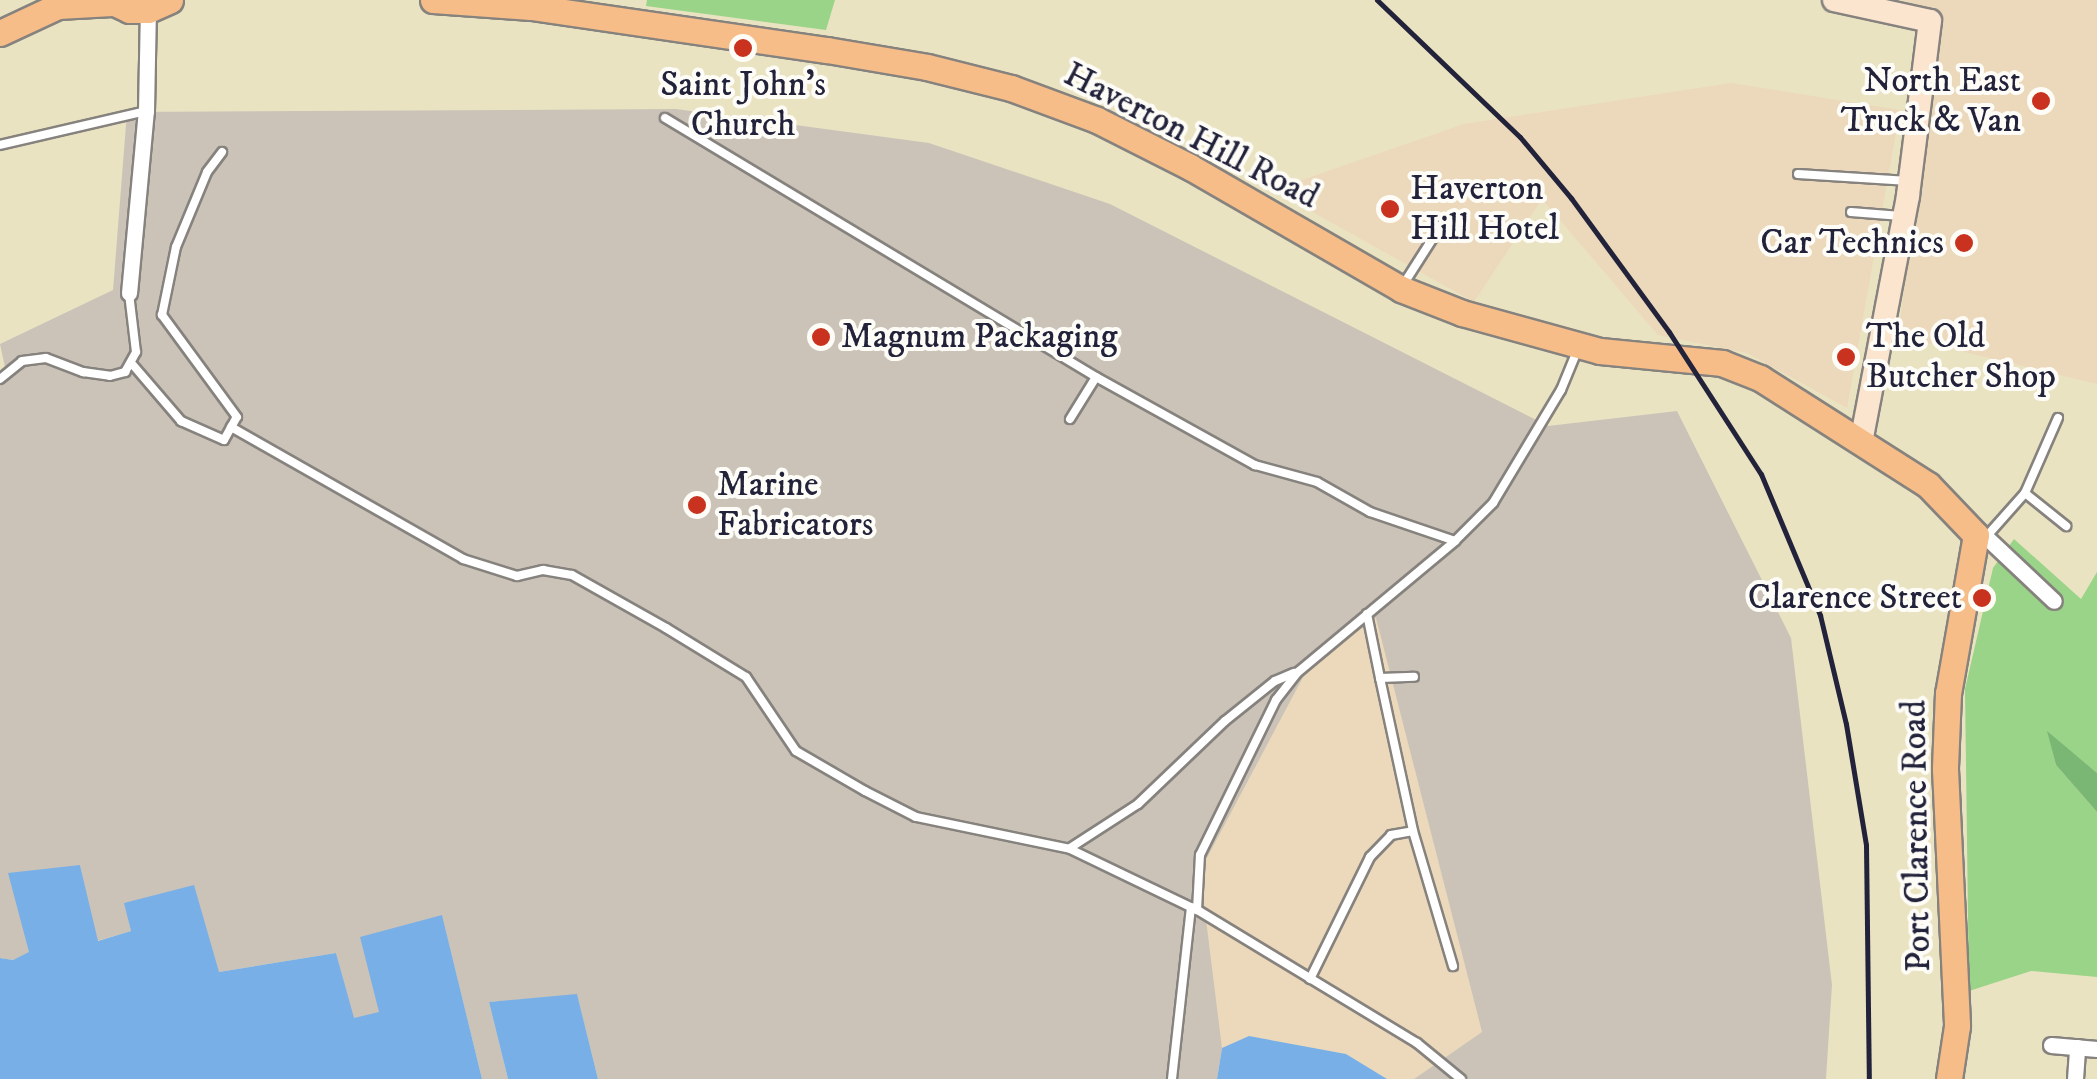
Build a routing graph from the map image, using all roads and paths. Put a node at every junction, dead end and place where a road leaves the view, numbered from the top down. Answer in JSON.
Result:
{"nodes":[{"id":1,"x":43,"y":0,"type":"edge"},
{"id":2,"x":434,"y":0,"type":"edge"},
{"id":3,"x":1834,"y":0,"type":"edge"},
{"id":4,"x":110,"y":2,"type":"edge"},
{"id":5,"x":158,"y":5,"type":"edge"},
{"id":6,"x":9,"y":28,"type":"edge"},
{"id":7,"x":146,"y":112,"type":"junction"},
{"id":8,"x":665,"y":118,"type":"dead end"},
{"id":9,"x":0,"y":145,"type":"edge"},
{"id":10,"x":222,"y":152,"type":"dead end"},
{"id":11,"x":1798,"y":174,"type":"dead end"},
{"id":12,"x":1910,"y":182,"type":"junction"},
{"id":13,"x":1851,"y":212,"type":"dead end"},
{"id":14,"x":1904,"y":216,"type":"junction"},
{"id":15,"x":1445,"y":219,"type":"dead end"},
{"id":16,"x":1400,"y":288,"type":"junction"},
{"id":17,"x":129,"y":293,"type":"joint"},
{"id":18,"x":1580,"y":346,"type":"junction"},
{"id":19,"x":132,"y":365,"type":"junction"},
{"id":20,"x":1096,"y":378,"type":"junction"},
{"id":21,"x":0,"y":379,"type":"edge"},
{"id":22,"x":2058,"y":418,"type":"dead end"},
{"id":23,"x":1070,"y":419,"type":"dead end"},
{"id":24,"x":231,"y":427,"type":"junction"},
{"id":25,"x":1862,"y":442,"type":"junction"},
{"id":26,"x":2025,"y":494,"type":"junction"},
{"id":27,"x":2066,"y":526,"type":"dead end"},
{"id":28,"x":1981,"y":536,"type":"junction"},
{"id":29,"x":1455,"y":541,"type":"junction"},
{"id":30,"x":2054,"y":601,"type":"dead end"},
{"id":31,"x":1367,"y":614,"type":"junction"},
{"id":32,"x":1298,"y":672,"type":"junction"},
{"id":33,"x":1380,"y":678,"type":"junction"},
{"id":34,"x":1414,"y":678,"type":"dead end"},
{"id":35,"x":1413,"y":831,"type":"junction"},
{"id":36,"x":1070,"y":849,"type":"junction"},
{"id":37,"x":1194,"y":909,"type":"junction"},
{"id":38,"x":1453,"y":966,"type":"dead end"},
{"id":39,"x":1310,"y":980,"type":"junction"},
{"id":40,"x":2051,"y":1044,"type":"dead end"},
{"id":41,"x":2077,"y":1047,"type":"junction"},
{"id":42,"x":2097,"y":1049,"type":"edge"},
{"id":43,"x":1172,"y":1079,"type":"edge"},
{"id":44,"x":1461,"y":1079,"type":"edge"},
{"id":45,"x":1948,"y":1079,"type":"edge"},
{"id":46,"x":2075,"y":1079,"type":"edge"}],
"edges":[{"from":1,"to":6,"type":"main road"},
{"from":2,"to":16,"type":"main road","name":"Haverton Hill Road"},
{"from":3,"to":12,"type":"main road"},
{"from":4,"to":5,"type":"main road"},
{"from":4,"to":6,"type":"main road"},
{"from":5,"to":7,"type":"street"},
{"from":7,"to":9,"type":"lane"},
{"from":7,"to":17,"type":"street"},
{"from":8,"to":20,"type":"lane"},
{"from":10,"to":24,"type":"lane"},
{"from":11,"to":12,"type":"lane"},
{"from":12,"to":14,"type":"main road"},
{"from":13,"to":14,"type":"lane"},
{"from":14,"to":25,"type":"main road"},
{"from":15,"to":16,"type":"lane"},
{"from":16,"to":18,"type":"main road","name":"Haverton Hill Road"},
{"from":17,"to":19,"type":"lane"},
{"from":18,"to":25,"type":"main road","name":"Haverton Hill Road"},
{"from":18,"to":29,"type":"lane"},
{"from":19,"to":21,"type":"lane"},
{"from":19,"to":24,"type":"lane"},
{"from":20,"to":23,"type":"lane"},
{"from":20,"to":29,"type":"lane"},
{"from":22,"to":26,"type":"lane"},
{"from":24,"to":36,"type":"lane"},
{"from":25,"to":28,"type":"main road"},
{"from":26,"to":27,"type":"lane"},
{"from":26,"to":28,"type":"lane"},
{"from":28,"to":30,"type":"street"},
{"from":28,"to":45,"type":"main road","name":"Port Clarence Road"},
{"from":29,"to":31,"type":"lane"},
{"from":31,"to":32,"type":"lane"},
{"from":31,"to":33,"type":"lane"},
{"from":32,"to":36,"type":"lane"},
{"from":32,"to":37,"type":"lane"},
{"from":33,"to":34,"type":"lane"},
{"from":33,"to":35,"type":"lane"},
{"from":35,"to":38,"type":"lane"},
{"from":35,"to":39,"type":"lane"},
{"from":36,"to":37,"type":"lane"},
{"from":37,"to":39,"type":"lane"},
{"from":37,"to":43,"type":"lane"},
{"from":39,"to":44,"type":"lane"},
{"from":40,"to":41,"type":"street"},
{"from":41,"to":42,"type":"street"},
{"from":41,"to":46,"type":"street"}]}
